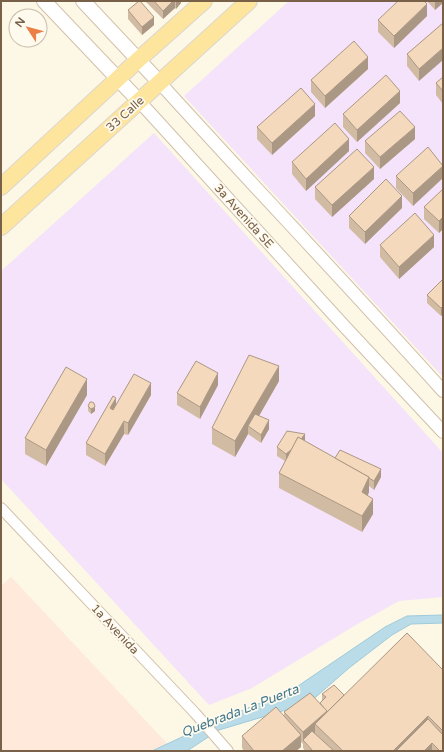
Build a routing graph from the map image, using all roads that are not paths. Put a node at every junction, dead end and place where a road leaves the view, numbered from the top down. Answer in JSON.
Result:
{"nodes":[{"id":1,"x":44,"y":1,"type":"edge"},
{"id":2,"x":83,"y":1,"type":"edge"},
{"id":3,"x":204,"y":1,"type":"edge"},
{"id":4,"x":250,"y":1,"type":"edge"},
{"id":5,"x":138,"y":60,"type":"junction"},
{"id":6,"x":117,"y":80,"type":"junction"},
{"id":7,"x":160,"y":82,"type":"junction"},
{"id":8,"x":139,"y":101,"type":"junction"},
{"id":9,"x":1,"y":187,"type":"edge"},
{"id":10,"x":1,"y":226,"type":"edge"},
{"id":11,"x":443,"y":391,"type":"edge"},
{"id":12,"x":443,"y":432,"type":"edge"},
{"id":13,"x":1,"y":508,"type":"edge"},
{"id":14,"x":228,"y":751,"type":"edge"}],
"edges":[{"from":1,"to":6,"type":"main road","name":"3a Avenida SE"},
{"from":2,"to":5,"type":"main road"},
{"from":3,"to":5,"type":"main road"},
{"from":4,"to":7,"type":"main road","name":"33 Calle"},
{"from":5,"to":6,"type":"main road"},
{"from":5,"to":7,"type":"main road"},
{"from":6,"to":8,"type":"main road","name":"3a Avenida SE"},
{"from":6,"to":9,"type":"main road"},
{"from":7,"to":8,"type":"main road","name":"33 Calle"},
{"from":7,"to":11,"type":"street"},
{"from":8,"to":10,"type":"main road","name":"33 Calle"},
{"from":8,"to":12,"type":"street","name":"3a Avenida SE"},
{"from":13,"to":14,"type":"street","name":"1a Avenida"}]}
